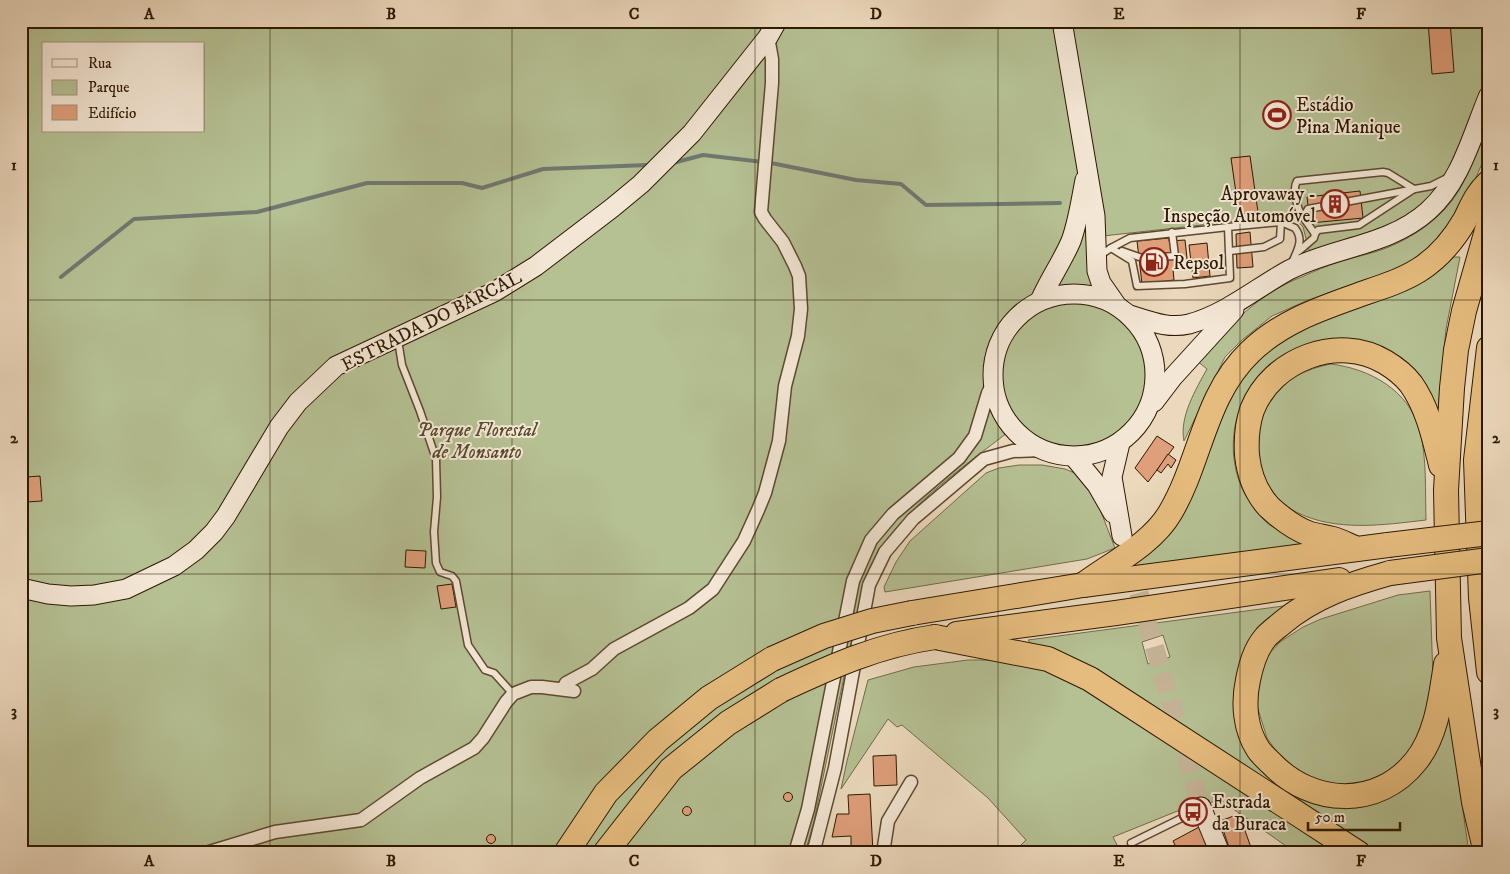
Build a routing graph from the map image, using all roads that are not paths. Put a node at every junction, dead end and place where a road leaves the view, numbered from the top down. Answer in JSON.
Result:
{"nodes":[{"id":1,"x":1062,"y":21,"type":"edge"},
{"id":2,"x":769,"y":30,"type":"edge"},
{"id":3,"x":1489,"y":95,"type":"edge"},
{"id":4,"x":1087,"y":166,"type":"junction"},
{"id":5,"x":1457,"y":173,"type":"junction"},
{"id":6,"x":1489,"y":182,"type":"edge"},
{"id":7,"x":1414,"y":189,"type":"junction"},
{"id":8,"x":1303,"y":217,"type":"junction"},
{"id":9,"x":1281,"y":222,"type":"junction"},
{"id":10,"x":1489,"y":223,"type":"edge"},
{"id":11,"x":1228,"y":227,"type":"junction"},
{"id":12,"x":1172,"y":232,"type":"junction"},
{"id":13,"x":1315,"y":234,"type":"junction"},
{"id":14,"x":1230,"y":251,"type":"junction"},
{"id":15,"x":1298,"y":251,"type":"junction"},
{"id":16,"x":1103,"y":253,"type":"junction"},
{"id":17,"x":1289,"y":270,"type":"junction"},
{"id":18,"x":1244,"y":298,"type":"junction"},
{"id":19,"x":1040,"y":301,"type":"junction"},
{"id":20,"x":1124,"y":310,"type":"junction"},
{"id":21,"x":398,"y":338,"type":"junction"},
{"id":22,"x":1489,"y":348,"type":"edge"},
{"id":23,"x":993,"y":384,"type":"junction"},
{"id":24,"x":1149,"y":409,"type":"junction"},
{"id":25,"x":1120,"y":443,"type":"junction"},
{"id":26,"x":1043,"y":450,"type":"junction"},
{"id":27,"x":1074,"y":457,"type":"junction"},
{"id":28,"x":1446,"y":490,"type":"junction"},
{"id":29,"x":1489,"y":533,"type":"edge"},
{"id":30,"x":1357,"y":549,"type":"junction"},
{"id":31,"x":1489,"y":560,"type":"edge"},
{"id":32,"x":1390,"y":573,"type":"junction"},
{"id":33,"x":1083,"y":585,"type":"junction"},
{"id":34,"x":21,"y":588,"type":"edge"},
{"id":35,"x":1485,"y":609,"type":"edge"},
{"id":36,"x":935,"y":637,"type":"junction"},
{"id":37,"x":1449,"y":638,"type":"junction"},
{"id":38,"x":1489,"y":672,"type":"edge"},
{"id":39,"x":513,"y":694,"type":"junction"},
{"id":40,"x":911,"y":782,"type":"dead end"},
{"id":41,"x":1201,"y":808,"type":"joint"},
{"id":42,"x":1131,"y":843,"type":"dead end"},
{"id":43,"x":608,"y":850,"type":"edge"},
{"id":44,"x":813,"y":851,"type":"edge"},
{"id":45,"x":206,"y":853,"type":"edge"},
{"id":46,"x":566,"y":853,"type":"edge"},
{"id":47,"x":795,"y":853,"type":"edge"},
{"id":48,"x":883,"y":853,"type":"edge"},
{"id":49,"x":1220,"y":853,"type":"edge"},
{"id":50,"x":1358,"y":853,"type":"edge"},
{"id":51,"x":1486,"y":853,"type":"edge"}],
"edges":[{"from":1,"to":4,"type":"street"},
{"from":2,"to":21,"type":"street","name":"ESTRADA DO BARCAL"},
{"from":2,"to":39,"type":"street"},
{"from":3,"to":5,"type":"street"},
{"from":4,"to":16,"type":"street"},
{"from":4,"to":19,"type":"street"},
{"from":5,"to":7,"type":"lane"},
{"from":5,"to":17,"type":"street"},
{"from":6,"to":33,"type":"highway"},
{"from":7,"to":8,"type":"lane"},
{"from":7,"to":8,"type":"lane"},
{"from":7,"to":13,"type":"lane"},
{"from":8,"to":13,"type":"lane"},
{"from":9,"to":11,"type":"lane"},
{"from":9,"to":14,"type":"lane"},
{"from":9,"to":15,"type":"lane"},
{"from":10,"to":28,"type":"highway"},
{"from":11,"to":12,"type":"lane"},
{"from":11,"to":14,"type":"lane"},
{"from":12,"to":16,"type":"lane"},
{"from":12,"to":16,"type":"lane"},
{"from":13,"to":15,"type":"lane"},
{"from":14,"to":16,"type":"lane"},
{"from":15,"to":17,"type":"lane"},
{"from":16,"to":20,"type":"street"},
{"from":17,"to":18,"type":"street"},
{"from":18,"to":20,"type":"street"},
{"from":18,"to":24,"type":"street"},
{"from":19,"to":20,"type":"street"},
{"from":19,"to":23,"type":"street"},
{"from":20,"to":24,"type":"street"},
{"from":21,"to":34,"type":"street","name":"ESTRADA DO BARCAL"},
{"from":21,"to":39,"type":"lane"},
{"from":22,"to":35,"type":"highway"},
{"from":23,"to":26,"type":"street"},
{"from":23,"to":47,"type":"street"},
{"from":24,"to":25,"type":"street"},
{"from":25,"to":27,"type":"street"},
{"from":25,"to":27,"type":"street"},
{"from":26,"to":27,"type":"street"},
{"from":26,"to":44,"type":"street"},
{"from":28,"to":30,"type":"highway"},
{"from":28,"to":37,"type":"highway"},
{"from":29,"to":30,"type":"highway","bridge":true},
{"from":30,"to":33,"type":"highway"},
{"from":31,"to":32,"type":"highway","bridge":true},
{"from":32,"to":36,"type":"highway"},
{"from":32,"to":37,"type":"highway"},
{"from":33,"to":46,"type":"highway","bridge":true},
{"from":35,"to":38,"type":"highway"},
{"from":36,"to":43,"type":"highway","bridge":true},
{"from":36,"to":50,"type":"highway"},
{"from":37,"to":51,"type":"highway"},
{"from":39,"to":45,"type":"street"},
{"from":40,"to":48,"type":"street"},
{"from":41,"to":42,"type":"lane"},
{"from":41,"to":49,"type":"street"}]}
